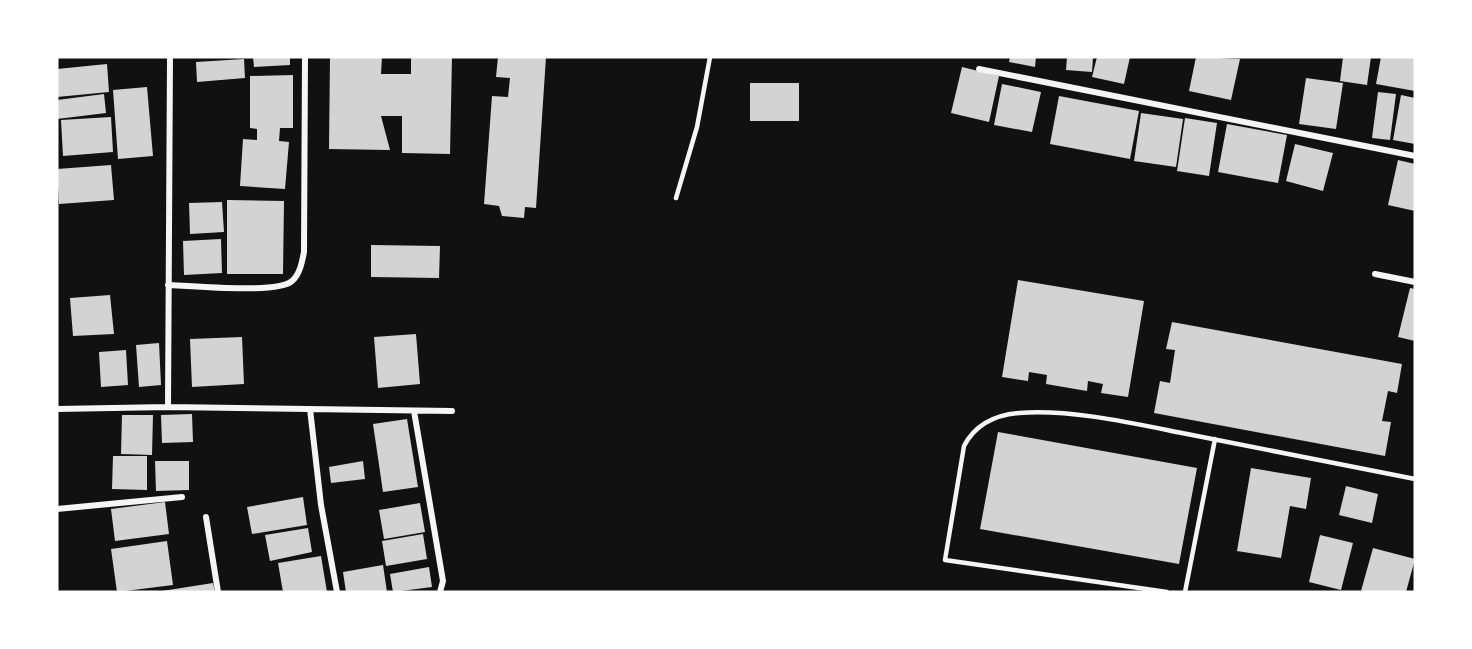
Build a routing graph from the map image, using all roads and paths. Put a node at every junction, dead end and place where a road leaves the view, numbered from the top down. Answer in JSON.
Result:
{"nodes":[{"id":1,"x":170,"y":57,"type":"edge"},
{"id":2,"x":306,"y":57,"type":"edge"},
{"id":3,"x":710,"y":57,"type":"edge"},
{"id":4,"x":979,"y":69,"type":"dead end"},
{"id":5,"x":1415,"y":156,"type":"edge"},
{"id":6,"x":676,"y":198,"type":"dead end"},
{"id":7,"x":1375,"y":274,"type":"dead end"},
{"id":8,"x":1415,"y":282,"type":"edge"},
{"id":9,"x":168,"y":285,"type":"junction"},
{"id":10,"x":168,"y":407,"type":"junction"},
{"id":11,"x":57,"y":409,"type":"edge"},
{"id":12,"x":310,"y":409,"type":"junction"},
{"id":13,"x":414,"y":411,"type":"junction"},
{"id":14,"x":452,"y":411,"type":"dead end"},
{"id":15,"x":1215,"y":440,"type":"junction"},
{"id":16,"x":1415,"y":479,"type":"edge"},
{"id":17,"x":182,"y":497,"type":"dead end"},
{"id":18,"x":57,"y":509,"type":"edge"},
{"id":19,"x":206,"y":517,"type":"dead end"},
{"id":20,"x":218,"y":592,"type":"edge"},
{"id":21,"x":337,"y":592,"type":"edge"},
{"id":22,"x":441,"y":592,"type":"edge"},
{"id":23,"x":1167,"y":592,"type":"edge"},
{"id":24,"x":1185,"y":592,"type":"edge"}],
"edges":[{"from":1,"to":9,"type":"street"},
{"from":2,"to":9,"type":"street"},
{"from":3,"to":6,"type":"lane"},
{"from":4,"to":5,"type":"street"},
{"from":7,"to":8,"type":"street"},
{"from":9,"to":10,"type":"street"},
{"from":10,"to":11,"type":"street"},
{"from":10,"to":12,"type":"street"},
{"from":12,"to":13,"type":"street"},
{"from":12,"to":21,"type":"street"},
{"from":13,"to":14,"type":"street"},
{"from":13,"to":22,"type":"street"},
{"from":15,"to":16,"type":"lane"},
{"from":15,"to":23,"type":"lane"},
{"from":15,"to":24,"type":"lane"},
{"from":17,"to":18,"type":"street"},
{"from":19,"to":20,"type":"street"}]}
